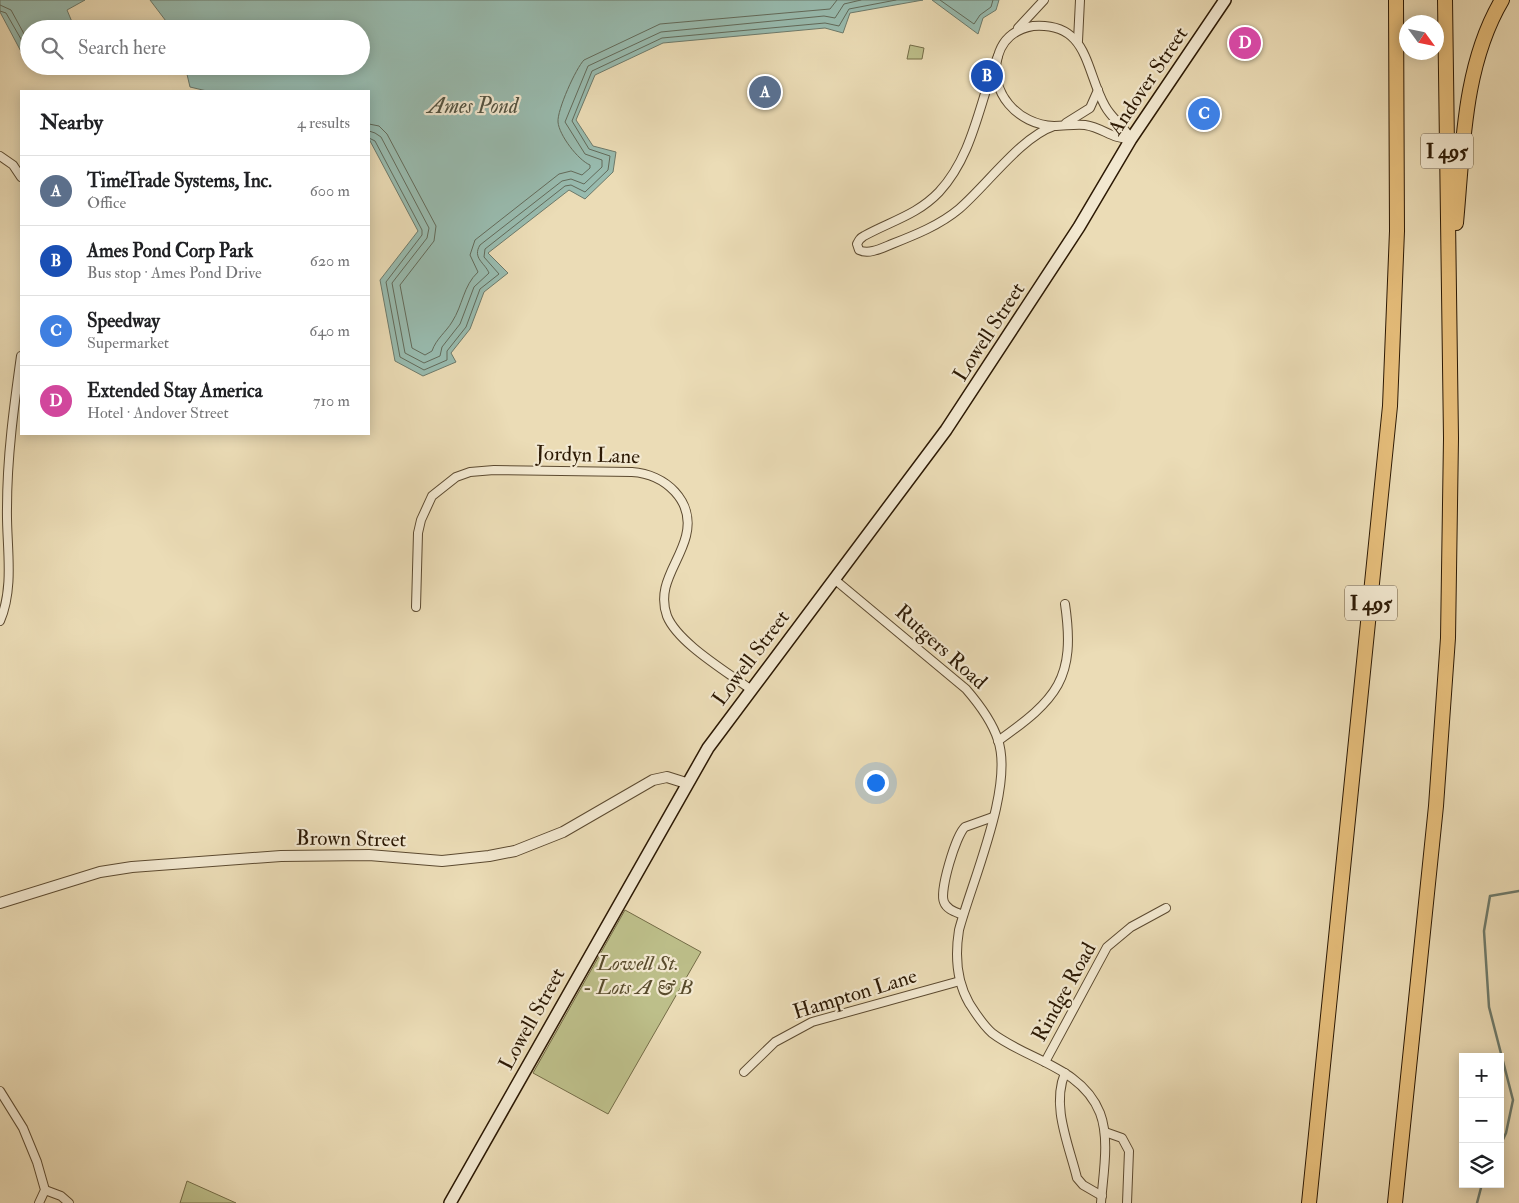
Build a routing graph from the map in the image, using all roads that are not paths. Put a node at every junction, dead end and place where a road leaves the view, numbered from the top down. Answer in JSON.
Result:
{"nodes":[{"id":1,"x":1044,"y":0,"type":"edge"},
{"id":2,"x":1080,"y":0,"type":"edge"},
{"id":3,"x":1225,"y":0,"type":"edge"},
{"id":4,"x":1396,"y":0,"type":"edge"},
{"id":5,"x":1446,"y":0,"type":"edge"},
{"id":6,"x":1502,"y":0,"type":"edge"},
{"id":7,"x":1017,"y":29,"type":"junction"},
{"id":8,"x":1078,"y":41,"type":"junction"},
{"id":9,"x":998,"y":56,"type":"junction"},
{"id":10,"x":1098,"y":90,"type":"junction"},
{"id":11,"x":1063,"y":124,"type":"junction"},
{"id":12,"x":1054,"y":126,"type":"junction"},
{"id":13,"x":1131,"y":139,"type":"junction"},
{"id":14,"x":0,"y":156,"type":"edge"},
{"id":15,"x":1119,"y":159,"type":"joint"},
{"id":16,"x":20,"y":176,"type":"edge"},
{"id":17,"x":1449,"y":301,"type":"junction"},
{"id":18,"x":20,"y":365,"type":"edge"},
{"id":19,"x":834,"y":579,"type":"junction"},
{"id":20,"x":1065,"y":604,"type":"dead end"},
{"id":21,"x":416,"y":607,"type":"dead end"},
{"id":22,"x":0,"y":621,"type":"edge"},
{"id":23,"x":750,"y":689,"type":"junction"},
{"id":24,"x":998,"y":741,"type":"junction"},
{"id":25,"x":686,"y":783,"type":"junction"},
{"id":26,"x":993,"y":817,"type":"junction"},
{"id":27,"x":0,"y":904,"type":"edge"},
{"id":28,"x":1166,"y":908,"type":"dead end"},
{"id":29,"x":963,"y":915,"type":"junction"},
{"id":30,"x":960,"y":981,"type":"junction"},
{"id":31,"x":1045,"y":1062,"type":"junction"},
{"id":32,"x":744,"y":1072,"type":"dead end"},
{"id":33,"x":1065,"y":1073,"type":"junction"},
{"id":34,"x":0,"y":1091,"type":"edge"},
{"id":35,"x":1105,"y":1132,"type":"junction"},
{"id":36,"x":45,"y":1190,"type":"junction"},
{"id":37,"x":1101,"y":1200,"type":"edge"},
{"id":38,"x":39,"y":1203,"type":"edge"},
{"id":39,"x":69,"y":1203,"type":"edge"},
{"id":40,"x":450,"y":1203,"type":"edge"},
{"id":41,"x":1127,"y":1203,"type":"edge"},
{"id":42,"x":1309,"y":1203,"type":"edge"},
{"id":43,"x":1395,"y":1203,"type":"edge"}],
"edges":[{"from":1,"to":7,"type":"street"},
{"from":2,"to":8,"type":"street"},
{"from":3,"to":13,"type":"main road","name":"Andover Street"},
{"from":4,"to":42,"type":"highway","number":"I 495"},
{"from":5,"to":17,"type":"highway","number":"I 495"},
{"from":6,"to":17,"type":"highway"},
{"from":7,"to":8,"type":"street"},
{"from":7,"to":9,"type":"street"},
{"from":8,"to":10,"type":"street"},
{"from":9,"to":12,"type":"street"},
{"from":9,"to":12,"type":"street"},
{"from":10,"to":11,"type":"street"},
{"from":10,"to":13,"type":"street"},
{"from":11,"to":12,"type":"street"},
{"from":11,"to":13,"type":"street"},
{"from":13,"to":15,"type":"main road","name":"Andover Street"},
{"from":14,"to":16,"type":"street"},
{"from":15,"to":19,"type":"main road","name":"Lowell Street"},
{"from":17,"to":43,"type":"highway","number":"I 495"},
{"from":18,"to":22,"type":"street"},
{"from":19,"to":23,"type":"main road","name":"Lowell Street"},
{"from":19,"to":24,"type":"street","name":"Rutgers Road"},
{"from":20,"to":24,"type":"street"},
{"from":21,"to":23,"type":"street","name":"Jordyn Lane"},
{"from":23,"to":25,"type":"main road","name":"Lowell Street"},
{"from":24,"to":26,"type":"street","name":"Rutgers Road"},
{"from":25,"to":27,"type":"street","name":"Brown Street"},
{"from":25,"to":40,"type":"main road","name":"Lowell Street"},
{"from":26,"to":29,"type":"street","name":"Rutgers Road"},
{"from":26,"to":29,"type":"street"},
{"from":28,"to":31,"type":"street","name":"Rindge Road"},
{"from":29,"to":30,"type":"street","name":"Rutgers Road"},
{"from":30,"to":31,"type":"street","name":"Rutgers Road"},
{"from":30,"to":32,"type":"street","name":"Hampton Lane"},
{"from":31,"to":33,"type":"street","name":"Rutgers Road"},
{"from":33,"to":35,"type":"street","name":"Rutgers Road"},
{"from":33,"to":37,"type":"street","name":"Rutgers Road"},
{"from":34,"to":36,"type":"street"},
{"from":35,"to":37,"type":"street","name":"Rutgers Road"},
{"from":35,"to":41,"type":"street"},
{"from":36,"to":38,"type":"street"},
{"from":36,"to":39,"type":"street"}]}
